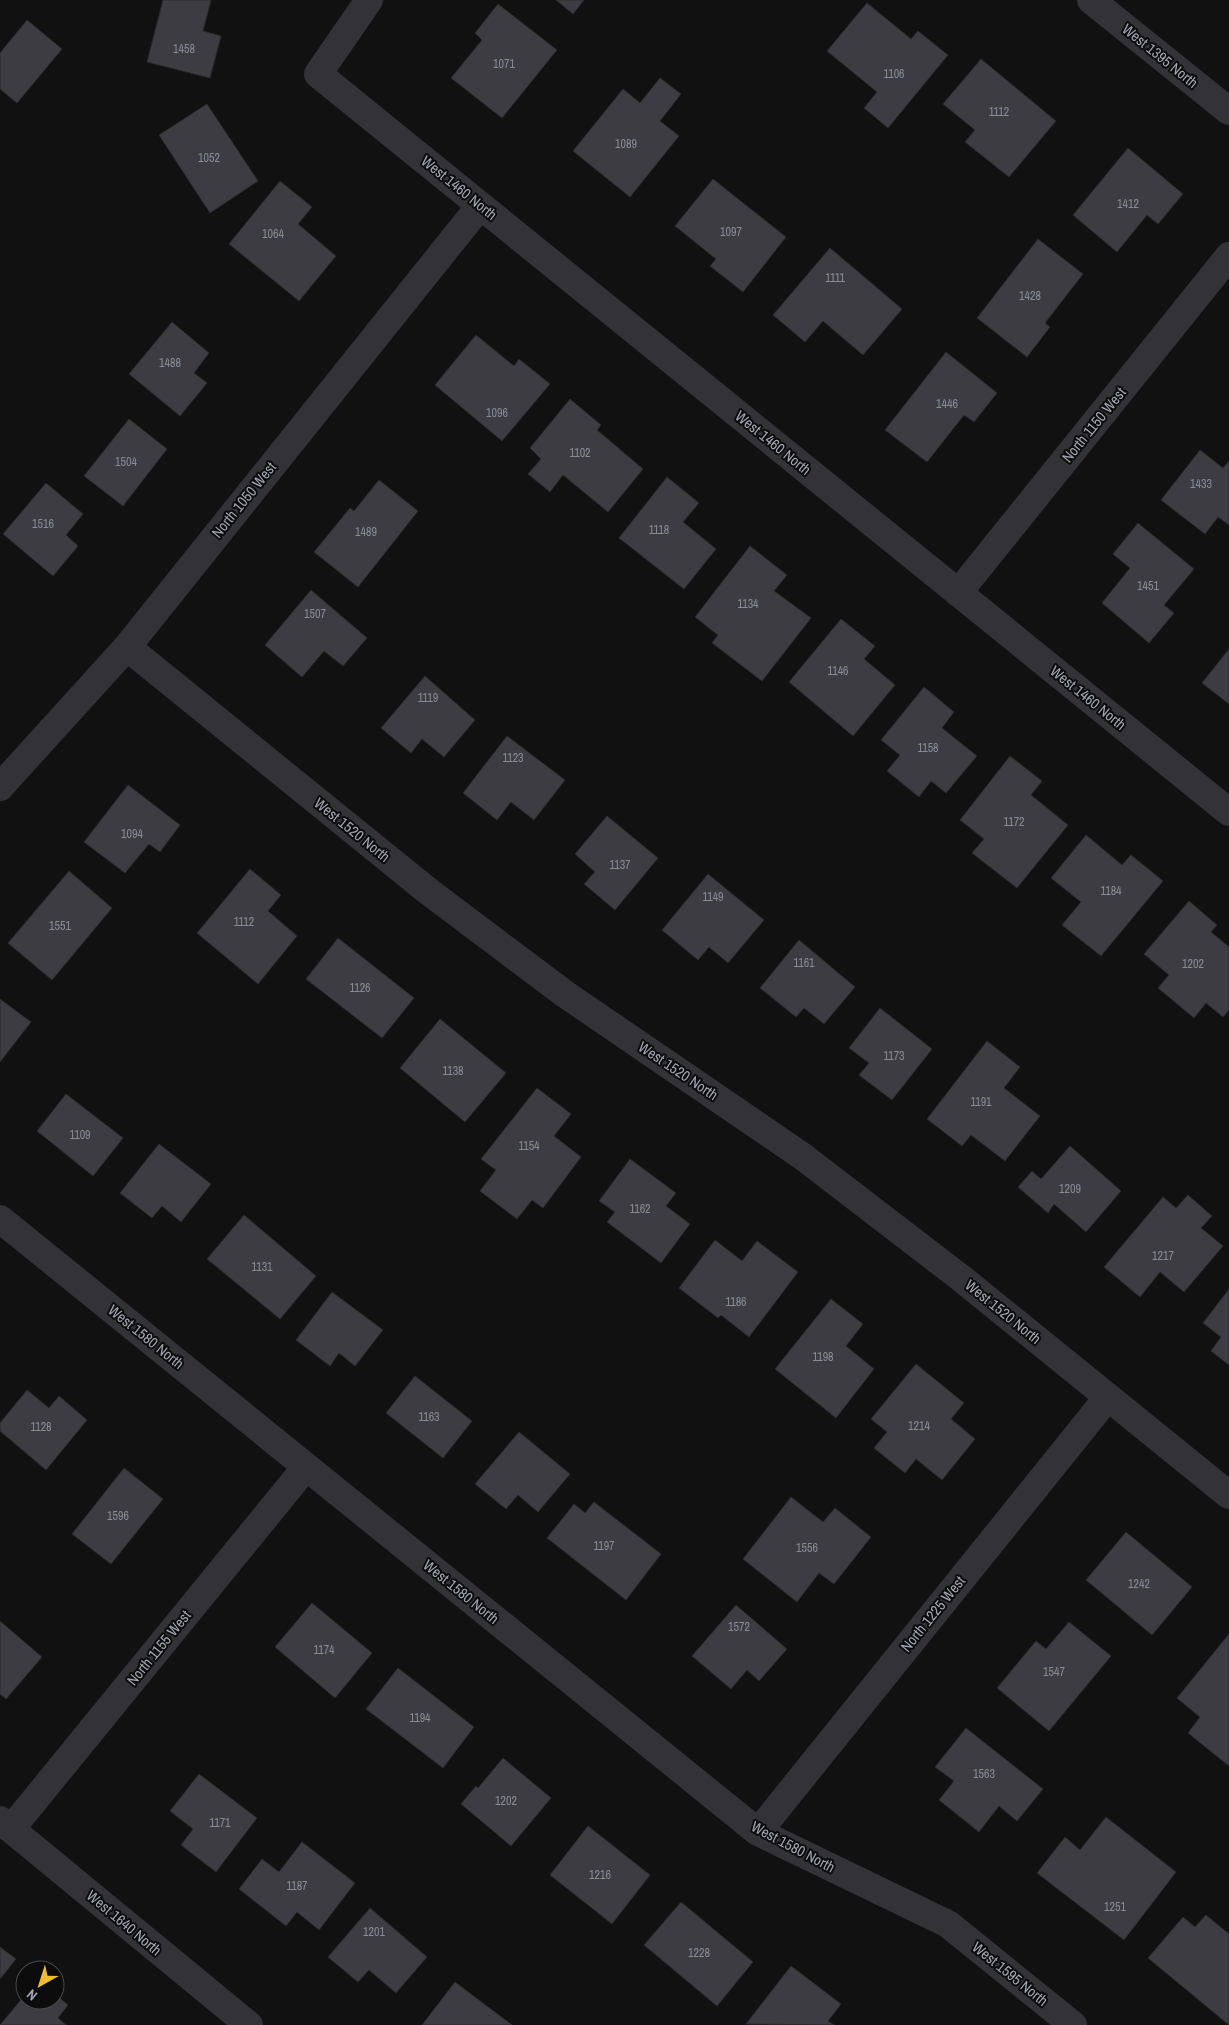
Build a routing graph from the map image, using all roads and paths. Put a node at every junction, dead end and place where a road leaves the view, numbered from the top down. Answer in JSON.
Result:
{"nodes":[{"id":1,"x":369,"y":0,"type":"edge"},
{"id":2,"x":1091,"y":0,"type":"edge"},
{"id":3,"x":1229,"y":111,"type":"edge"},
{"id":4,"x":480,"y":206,"type":"junction"},
{"id":5,"x":1229,"y":256,"type":"edge"},
{"id":6,"x":958,"y":593,"type":"junction"},
{"id":7,"x":126,"y":647,"type":"junction"},
{"id":8,"x":0,"y":786,"type":"edge"},
{"id":9,"x":1229,"y":812,"type":"edge"},
{"id":10,"x":0,"y":1219,"type":"edge"},
{"id":11,"x":1108,"y":1397,"type":"junction"},
{"id":12,"x":306,"y":1467,"type":"junction"},
{"id":13,"x":1229,"y":1495,"type":"edge"},
{"id":14,"x":6,"y":1825,"type":"edge"},
{"id":15,"x":758,"y":1832,"type":"junction"},
{"id":16,"x":948,"y":1924,"type":"joint"},
{"id":17,"x":249,"y":2025,"type":"edge"},
{"id":18,"x":1072,"y":2025,"type":"edge"}],
"edges":[{"from":1,"to":4,"type":"street","name":"West 1460 North"},
{"from":2,"to":3,"type":"street","name":"West 1395 North"},
{"from":4,"to":6,"type":"street","name":"West 1460 North"},
{"from":4,"to":7,"type":"street","name":"North 1050 West"},
{"from":5,"to":6,"type":"street","name":"North 1150 West"},
{"from":6,"to":9,"type":"street","name":"West 1460 North"},
{"from":7,"to":8,"type":"street","name":"North 1050 West"},
{"from":7,"to":11,"type":"street","name":"West 1520 North"},
{"from":10,"to":12,"type":"street","name":"West 1580 North"},
{"from":11,"to":13,"type":"street","name":"West 1520 North"},
{"from":11,"to":15,"type":"street","name":"North 1225 West"},
{"from":12,"to":14,"type":"street","name":"North 1155 West"},
{"from":12,"to":15,"type":"street","name":"West 1580 North"},
{"from":14,"to":17,"type":"street","name":"West 1640 North"},
{"from":15,"to":16,"type":"street","name":"West 1580 North"},
{"from":16,"to":18,"type":"street","name":"West 1595 North"}]}
